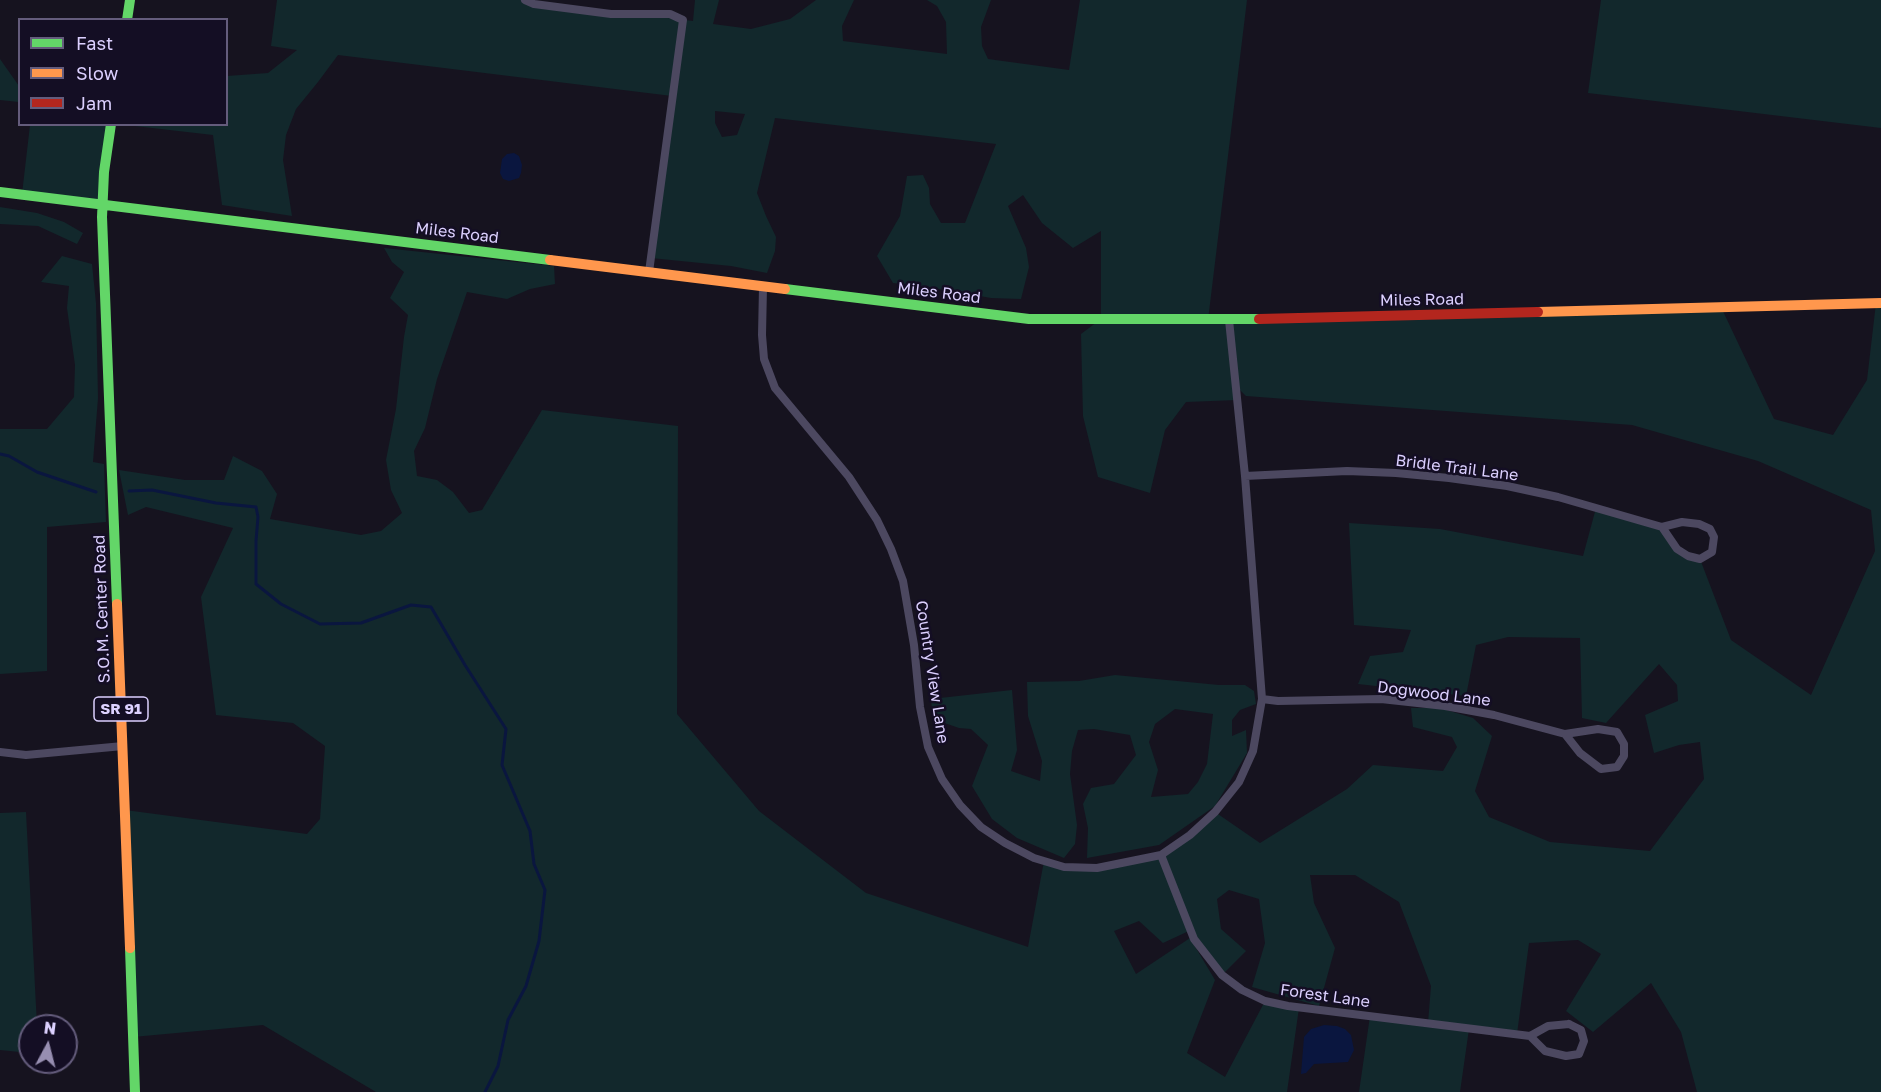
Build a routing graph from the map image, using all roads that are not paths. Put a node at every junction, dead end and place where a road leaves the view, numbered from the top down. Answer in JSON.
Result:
{"nodes":[{"id":1,"x":130,"y":0,"type":"edge"},
{"id":2,"x":525,"y":0,"type":"edge"},
{"id":3,"x":127,"y":18,"type":"edge"},
{"id":4,"x":111,"y":126,"type":"edge"},
{"id":5,"x":0,"y":192,"type":"edge"},
{"id":6,"x":102,"y":204,"type":"junction"},
{"id":7,"x":649,"y":272,"type":"junction"},
{"id":8,"x":763,"y":287,"type":"junction"},
{"id":9,"x":1881,"y":303,"type":"edge"},
{"id":10,"x":1229,"y":320,"type":"junction"},
{"id":11,"x":1245,"y":476,"type":"junction"},
{"id":12,"x":1662,"y":527,"type":"junction"},
{"id":13,"x":1262,"y":699,"type":"junction"},
{"id":14,"x":1565,"y":734,"type":"junction"},
{"id":15,"x":123,"y":746,"type":"junction"},
{"id":16,"x":0,"y":752,"type":"edge"},
{"id":17,"x":1161,"y":855,"type":"junction"},
{"id":18,"x":1530,"y":1036,"type":"junction"},
{"id":19,"x":135,"y":1092,"type":"edge"}],
"edges":[{"from":1,"to":3,"type":"main road"},
{"from":2,"to":7,"type":"street"},
{"from":4,"to":6,"type":"main road","name":"S.O.M. Center Road","number":"SR 91"},
{"from":5,"to":6,"type":"main road","name":"Miles Road"},
{"from":6,"to":7,"type":"main road","name":"Miles Road"},
{"from":6,"to":15,"type":"main road","name":"S.O.M. Center Road","number":"SR 91"},
{"from":7,"to":8,"type":"main road","name":"Miles Road"},
{"from":8,"to":10,"type":"main road","name":"Miles Road"},
{"from":8,"to":17,"type":"street","name":"Country View Lane"},
{"from":9,"to":10,"type":"main road","name":"Miles Road"},
{"from":10,"to":11,"type":"street","name":"Country View Lane"},
{"from":11,"to":12,"type":"street","name":"Bridle Trail Lane"},
{"from":11,"to":13,"type":"street","name":"Country View Lane"},
{"from":12,"to":12,"type":"street","name":"Bridle Trail Lane"},
{"from":13,"to":14,"type":"street","name":"Dogwood Lane"},
{"from":13,"to":17,"type":"street","name":"Country View Lane"},
{"from":14,"to":14,"type":"street","name":"Dogwood Lane"},
{"from":15,"to":16,"type":"street"},
{"from":15,"to":19,"type":"main road","name":"S.O.M. Center Road","number":"SR 91"},
{"from":17,"to":18,"type":"street","name":"Forest Lane"},
{"from":18,"to":18,"type":"street","name":"Forest Lane"}]}
